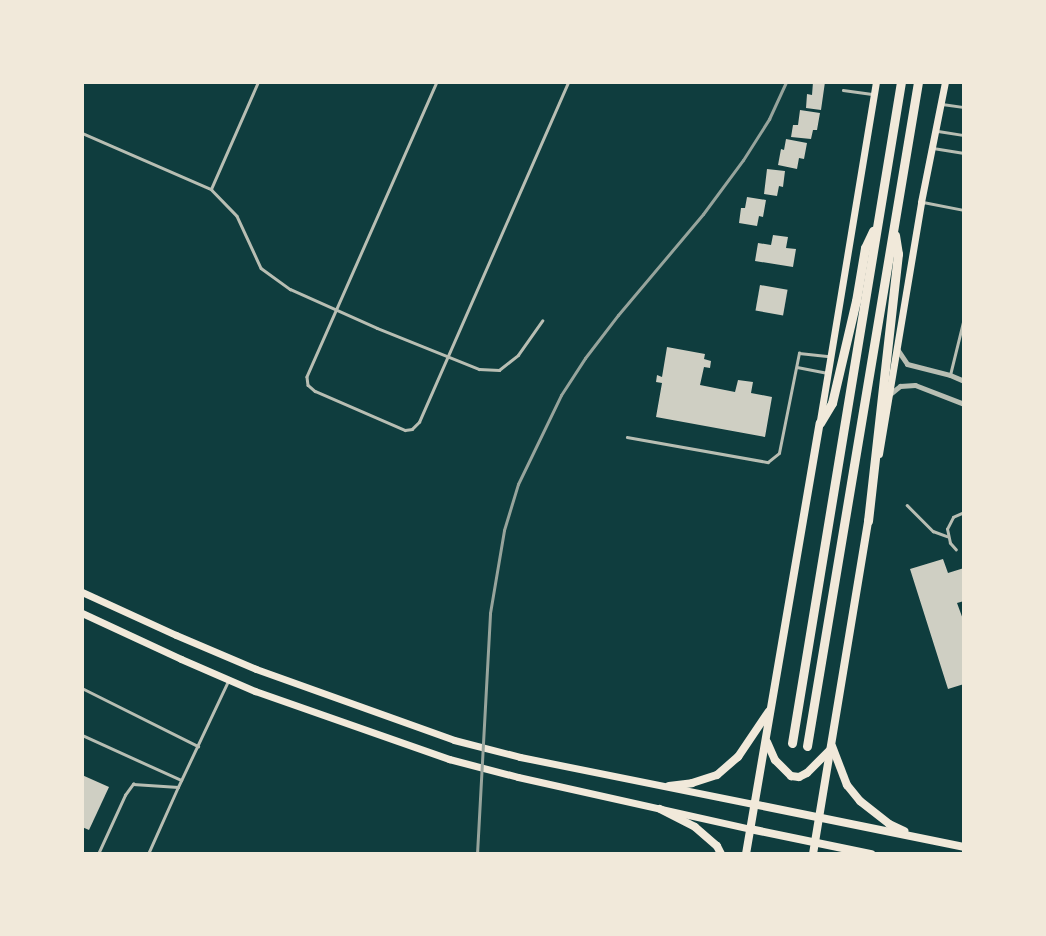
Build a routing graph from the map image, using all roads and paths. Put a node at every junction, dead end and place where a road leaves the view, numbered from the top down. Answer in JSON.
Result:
{"nodes":[{"id":1,"x":258,"y":82,"type":"edge"},
{"id":2,"x":437,"y":82,"type":"edge"},
{"id":3,"x":568,"y":82,"type":"edge"},
{"id":4,"x":876,"y":82,"type":"edge"},
{"id":5,"x":901,"y":82,"type":"edge"},
{"id":6,"x":918,"y":82,"type":"edge"},
{"id":7,"x":945,"y":82,"type":"edge"},
{"id":8,"x":844,"y":90,"type":"dead end"},
{"id":9,"x":874,"y":95,"type":"junction"},
{"id":10,"x":941,"y":104,"type":"junction"},
{"id":11,"x":964,"y":107,"type":"edge"},
{"id":12,"x":936,"y":130,"type":"junction"},
{"id":13,"x":82,"y":133,"type":"edge"},
{"id":14,"x":964,"y":135,"type":"edge"},
{"id":15,"x":932,"y":148,"type":"junction"},
{"id":16,"x":964,"y":153,"type":"edge"},
{"id":17,"x":211,"y":189,"type":"junction"},
{"id":18,"x":921,"y":202,"type":"junction"},
{"id":19,"x":964,"y":210,"type":"edge"},
{"id":20,"x":878,"y":222,"type":"junction"},
{"id":21,"x":894,"y":223,"type":"junction"},
{"id":22,"x":338,"y":311,"type":"junction"},
{"id":23,"x":964,"y":318,"type":"edge"},
{"id":24,"x":542,"y":321,"type":"dead end"},
{"id":25,"x":897,"y":349,"type":"junction"},
{"id":26,"x":831,"y":356,"type":"junction"},
{"id":27,"x":448,"y":357,"type":"junction"},
{"id":28,"x":797,"y":367,"type":"junction"},
{"id":29,"x":828,"y":373,"type":"junction"},
{"id":30,"x":950,"y":375,"type":"junction"},
{"id":31,"x":964,"y":381,"type":"edge"},
{"id":32,"x":890,"y":394,"type":"junction"},
{"id":33,"x":964,"y":404,"type":"edge"},
{"id":34,"x":820,"y":423,"type":"junction"},
{"id":35,"x":627,"y":437,"type":"dead end"},
{"id":36,"x":907,"y":505,"type":"dead end"},
{"id":37,"x":964,"y":512,"type":"edge"},
{"id":38,"x":868,"y":520,"type":"junction"},
{"id":39,"x":947,"y":536,"type":"junction"},
{"id":40,"x":956,"y":550,"type":"dead end"},
{"id":41,"x":82,"y":592,"type":"edge"},
{"id":42,"x":82,"y":613,"type":"edge"},
{"id":43,"x":229,"y":680,"type":"junction"},
{"id":44,"x":82,"y":688,"type":"edge"},
{"id":45,"x":772,"y":705,"type":"junction"},
{"id":46,"x":82,"y":735,"type":"edge"},
{"id":47,"x":766,"y":738,"type":"junction"},
{"id":48,"x":831,"y":742,"type":"junction"},
{"id":49,"x":792,"y":743,"type":"dead end"},
{"id":50,"x":198,"y":746,"type":"junction"},
{"id":51,"x":807,"y":746,"type":"dead end"},
{"id":52,"x":830,"y":751,"type":"junction"},
{"id":53,"x":181,"y":780,"type":"junction"},
{"id":54,"x":669,"y":786,"type":"junction"},
{"id":55,"x":178,"y":787,"type":"junction"},
{"id":56,"x":753,"y":804,"type":"junction"},
{"id":57,"x":660,"y":809,"type":"junction"},
{"id":58,"x":820,"y":817,"type":"junction"},
{"id":59,"x":750,"y":829,"type":"junction"},
{"id":60,"x":918,"y":837,"type":"junction"},
{"id":61,"x":814,"y":843,"type":"junction"},
{"id":62,"x":964,"y":847,"type":"edge"},
{"id":63,"x":98,"y":854,"type":"edge"},
{"id":64,"x":148,"y":854,"type":"edge"},
{"id":65,"x":721,"y":854,"type":"edge"},
{"id":66,"x":746,"y":854,"type":"edge"},
{"id":67,"x":813,"y":854,"type":"edge"},
{"id":68,"x":871,"y":854,"type":"edge"}],
"edges":[{"from":1,"to":17,"type":"lane"},
{"from":2,"to":22,"type":"lane"},
{"from":3,"to":27,"type":"lane"},
{"from":4,"to":9,"type":"main road"},
{"from":5,"to":20,"type":"highway"},
{"from":6,"to":21,"type":"highway"},
{"from":7,"to":10,"type":"main road"},
{"from":8,"to":9,"type":"lane"},
{"from":9,"to":26,"type":"main road"},
{"from":10,"to":11,"type":"lane"},
{"from":10,"to":12,"type":"main road"},
{"from":12,"to":14,"type":"lane"},
{"from":12,"to":15,"type":"main road"},
{"from":13,"to":17,"type":"lane"},
{"from":15,"to":16,"type":"lane"},
{"from":15,"to":18,"type":"main road"},
{"from":17,"to":22,"type":"lane"},
{"from":18,"to":19,"type":"lane"},
{"from":18,"to":25,"type":"main road"},
{"from":20,"to":34,"type":"highway"},
{"from":20,"to":49,"type":"highway"},
{"from":21,"to":38,"type":"highway"},
{"from":21,"to":51,"type":"highway"},
{"from":22,"to":27,"type":"lane"},
{"from":22,"to":27,"type":"lane"},
{"from":23,"to":30,"type":"lane"},
{"from":24,"to":27,"type":"lane"},
{"from":25,"to":30,"type":"street"},
{"from":25,"to":32,"type":"main road"},
{"from":26,"to":28,"type":"lane"},
{"from":26,"to":29,"type":"main road"},
{"from":28,"to":29,"type":"lane"},
{"from":28,"to":35,"type":"lane"},
{"from":29,"to":34,"type":"main road"},
{"from":30,"to":31,"type":"street"},
{"from":32,"to":33,"type":"street"},
{"from":32,"to":38,"type":"main road"},
{"from":34,"to":45,"type":"main road"},
{"from":36,"to":39,"type":"lane"},
{"from":37,"to":39,"type":"lane"},
{"from":38,"to":48,"type":"main road"},
{"from":39,"to":40,"type":"lane"},
{"from":41,"to":54,"type":"main road"},
{"from":42,"to":43,"type":"main road"},
{"from":43,"to":50,"type":"lane"},
{"from":43,"to":57,"type":"main road"},
{"from":44,"to":50,"type":"lane"},
{"from":45,"to":47,"type":"main road"},
{"from":45,"to":54,"type":"main road"},
{"from":46,"to":53,"type":"lane"},
{"from":47,"to":52,"type":"main road"},
{"from":47,"to":56,"type":"main road"},
{"from":48,"to":52,"type":"main road"},
{"from":48,"to":60,"type":"main road"},
{"from":50,"to":53,"type":"lane"},
{"from":52,"to":58,"type":"main road"},
{"from":53,"to":55,"type":"lane"},
{"from":54,"to":56,"type":"main road"},
{"from":55,"to":63,"type":"lane"},
{"from":55,"to":64,"type":"lane"},
{"from":56,"to":58,"type":"main road"},
{"from":56,"to":59,"type":"main road"},
{"from":57,"to":59,"type":"main road"},
{"from":57,"to":65,"type":"main road"},
{"from":58,"to":60,"type":"main road"},
{"from":58,"to":61,"type":"main road"},
{"from":59,"to":61,"type":"main road"},
{"from":59,"to":66,"type":"main road"},
{"from":60,"to":62,"type":"main road"},
{"from":61,"to":67,"type":"main road"},
{"from":61,"to":68,"type":"main road"}]}
